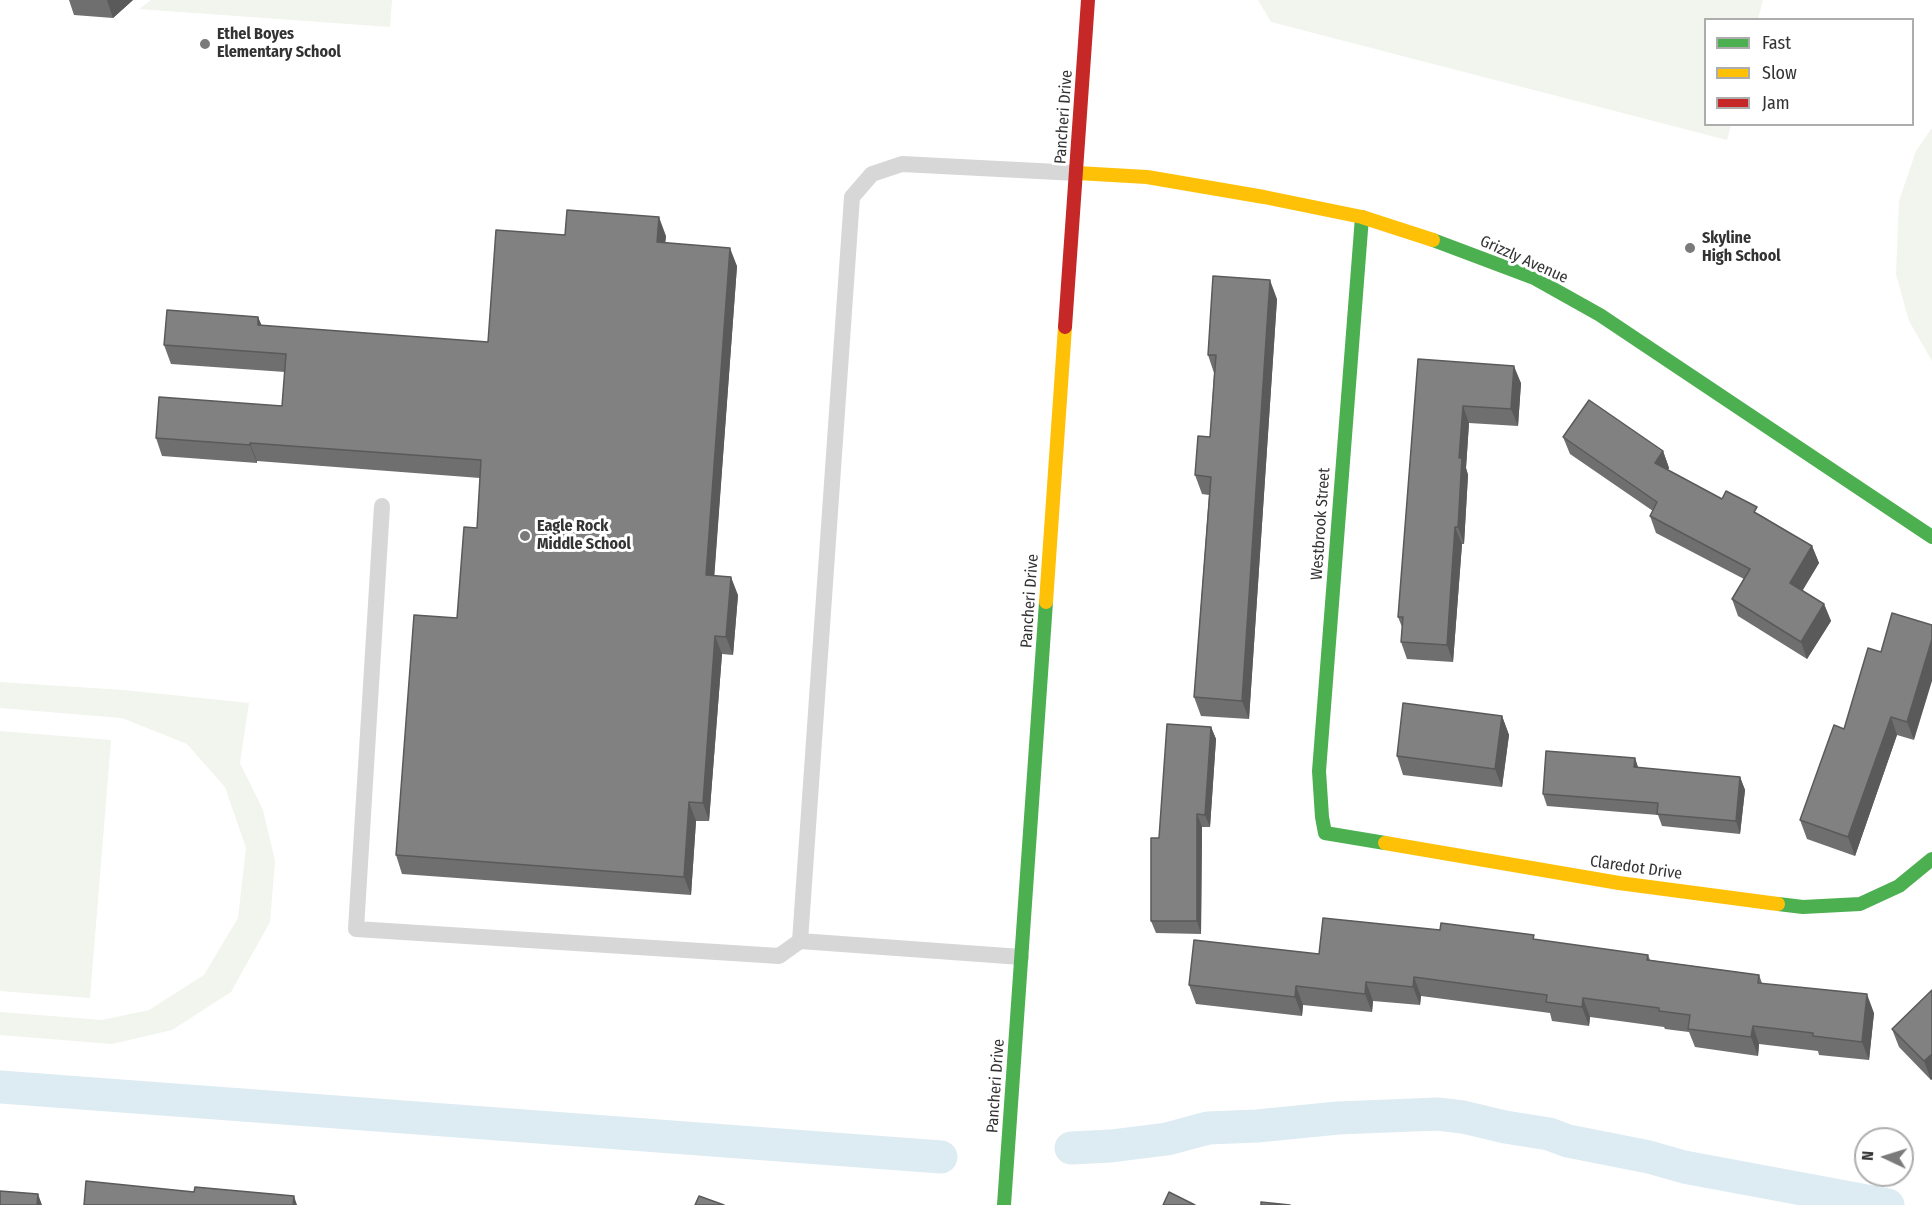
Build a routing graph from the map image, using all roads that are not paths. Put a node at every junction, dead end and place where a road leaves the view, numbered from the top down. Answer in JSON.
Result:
{"nodes":[{"id":1,"x":1088,"y":0,"type":"edge"},
{"id":2,"x":1077,"y":174,"type":"junction"},
{"id":3,"x":1362,"y":217,"type":"junction"},
{"id":4,"x":382,"y":506,"type":"dead end"},
{"id":5,"x":1932,"y":537,"type":"edge"},
{"id":6,"x":1325,"y":833,"type":"joint"},
{"id":7,"x":1932,"y":859,"type":"edge"},
{"id":8,"x":800,"y":941,"type":"junction"},
{"id":9,"x":1021,"y":957,"type":"junction"},
{"id":10,"x":1004,"y":1205,"type":"edge"}],
"edges":[{"from":1,"to":2,"type":"street","name":"Pancheri Drive"},
{"from":2,"to":3,"type":"street","name":"Grizzly Avenue"},
{"from":2,"to":8,"type":"lane"},
{"from":2,"to":9,"type":"street","name":"Pancheri Drive"},
{"from":3,"to":5,"type":"street","name":"Grizzly Avenue"},
{"from":3,"to":6,"type":"street","name":"Westbrook Street"},
{"from":4,"to":8,"type":"lane"},
{"from":6,"to":7,"type":"street","name":"Claredot Drive"},
{"from":8,"to":9,"type":"lane"},
{"from":9,"to":10,"type":"street","name":"Pancheri Drive"}]}
